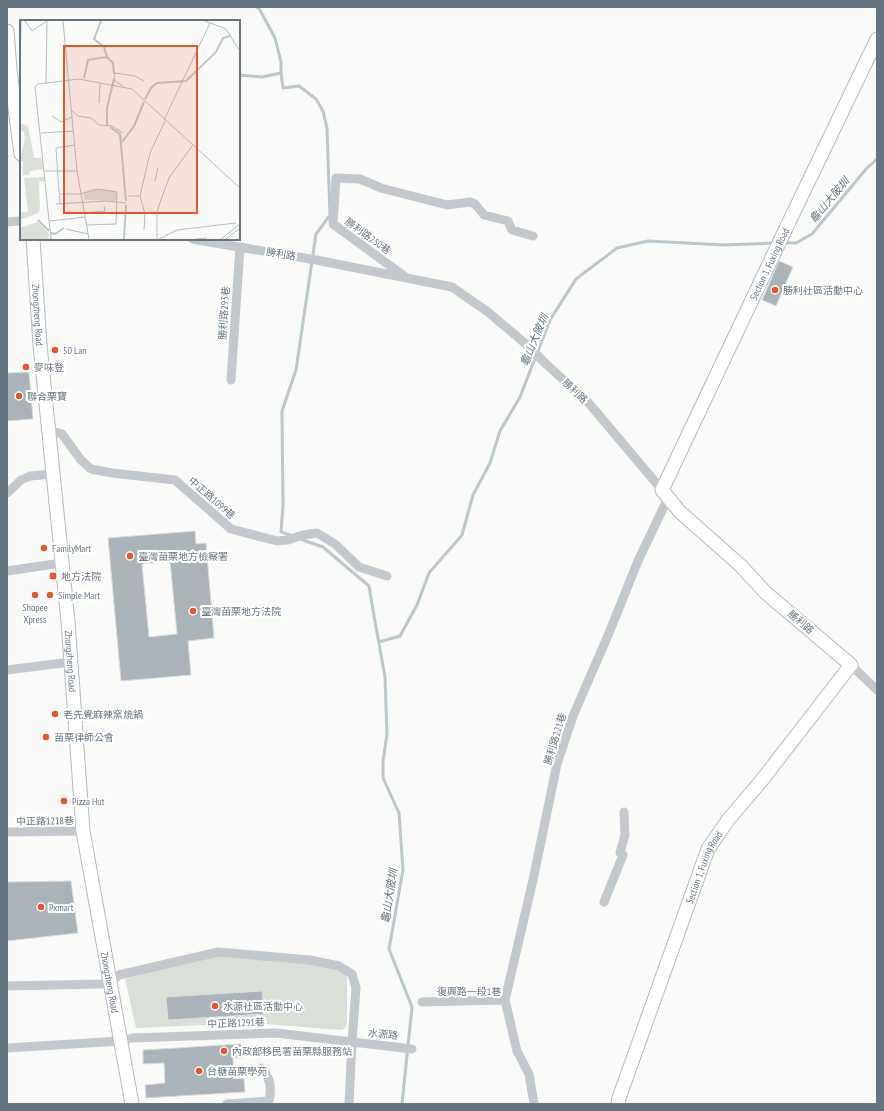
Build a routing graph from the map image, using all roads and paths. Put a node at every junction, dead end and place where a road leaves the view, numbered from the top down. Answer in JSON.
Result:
{"nodes":[{"id":1,"x":7,"y":31,"type":"edge"},
{"id":2,"x":877,"y":39,"type":"edge"},
{"id":3,"x":20,"y":146,"type":"edge"},
{"id":4,"x":20,"y":221,"type":"edge"},
{"id":5,"x":7,"y":222,"type":"edge"},
{"id":6,"x":533,"y":236,"type":"dead end"},
{"id":7,"x":33,"y":240,"type":"edge"},
{"id":8,"x":198,"y":240,"type":"edge"},
{"id":9,"x":240,"y":247,"type":"junction"},
{"id":10,"x":407,"y":278,"type":"junction"},
{"id":11,"x":231,"y":380,"type":"dead end"},
{"id":12,"x":49,"y":430,"type":"junction"},
{"id":13,"x":53,"y":474,"type":"junction"},
{"id":14,"x":7,"y":493,"type":"edge"},
{"id":15,"x":665,"y":494,"type":"junction"},
{"id":16,"x":62,"y":563,"type":"junction"},
{"id":17,"x":7,"y":571,"type":"edge"},
{"id":18,"x":387,"y":576,"type":"dead end"},
{"id":19,"x":71,"y":662,"type":"junction"},
{"id":20,"x":851,"y":665,"type":"junction"},
{"id":21,"x":7,"y":670,"type":"edge"},
{"id":22,"x":877,"y":690,"type":"edge"},
{"id":23,"x":624,"y":812,"type":"dead end"},
{"id":24,"x":84,"y":831,"type":"junction"},
{"id":25,"x":7,"y":832,"type":"edge"},
{"id":26,"x":604,"y":902,"type":"dead end"},
{"id":27,"x":110,"y":983,"type":"junction"},
{"id":28,"x":7,"y":986,"type":"edge"},
{"id":29,"x":505,"y":1000,"type":"junction"},
{"id":30,"x":422,"y":1002,"type":"dead end"},
{"id":31,"x":121,"y":1041,"type":"junction"},
{"id":32,"x":352,"y":1042,"type":"junction"},
{"id":33,"x":7,"y":1048,"type":"edge"},
{"id":34,"x":412,"y":1048,"type":"dead end"},
{"id":35,"x":261,"y":1068,"type":"dead end"},
{"id":36,"x":132,"y":1104,"type":"edge"},
{"id":37,"x":226,"y":1104,"type":"edge"},
{"id":38,"x":349,"y":1104,"type":"edge"},
{"id":39,"x":534,"y":1104,"type":"edge"},
{"id":40,"x":618,"y":1104,"type":"edge"}],
"edges":[{"from":1,"to":3,"type":"street"},
{"from":2,"to":15,"type":"street","name":"Section 1, Fuxing Road"},
{"from":4,"to":5,"type":"street"},
{"from":6,"to":10,"type":"street","name":"勝利路250巷"},
{"from":7,"to":12,"type":"street","name":"Zhongzheng Road"},
{"from":8,"to":9,"type":"street","name":"勝利路"},
{"from":9,"to":10,"type":"street","name":"勝利路"},
{"from":9,"to":11,"type":"street","name":"勝利路293巷"},
{"from":10,"to":15,"type":"street","name":"勝利路"},
{"from":12,"to":13,"type":"street","name":"Zhongzheng Road"},
{"from":12,"to":18,"type":"street","name":"中正路1099巷"},
{"from":13,"to":14,"type":"street"},
{"from":13,"to":16,"type":"street","name":"Zhongzheng Road"},
{"from":15,"to":20,"type":"street","name":"勝利路"},
{"from":15,"to":29,"type":"street","name":"勝利路221巷"},
{"from":16,"to":17,"type":"street"},
{"from":16,"to":19,"type":"street","name":"Zhongzheng Road"},
{"from":19,"to":21,"type":"street"},
{"from":19,"to":24,"type":"street","name":"Zhongzheng Road"},
{"from":20,"to":22,"type":"street","name":"勝利路"},
{"from":20,"to":40,"type":"street","name":"Section 1, Fuxing Road"},
{"from":23,"to":26,"type":"street"},
{"from":24,"to":25,"type":"street","name":"中正路1218巷"},
{"from":24,"to":27,"type":"street","name":"Zhongzheng Road"},
{"from":27,"to":28,"type":"street"},
{"from":27,"to":31,"type":"street","name":"Zhongzheng Road"},
{"from":27,"to":32,"type":"street"},
{"from":29,"to":30,"type":"street","name":"復興路一段1巷"},
{"from":29,"to":39,"type":"street","name":"復興路一段1巷"},
{"from":31,"to":32,"type":"street","name":"中正路1291巷"},
{"from":31,"to":33,"type":"street","name":"中正路1291巷"},
{"from":31,"to":36,"type":"street","name":"Zhongzheng Road"},
{"from":32,"to":34,"type":"street","name":"水源路"},
{"from":32,"to":38,"type":"street"},
{"from":35,"to":37,"type":"street"}]}
